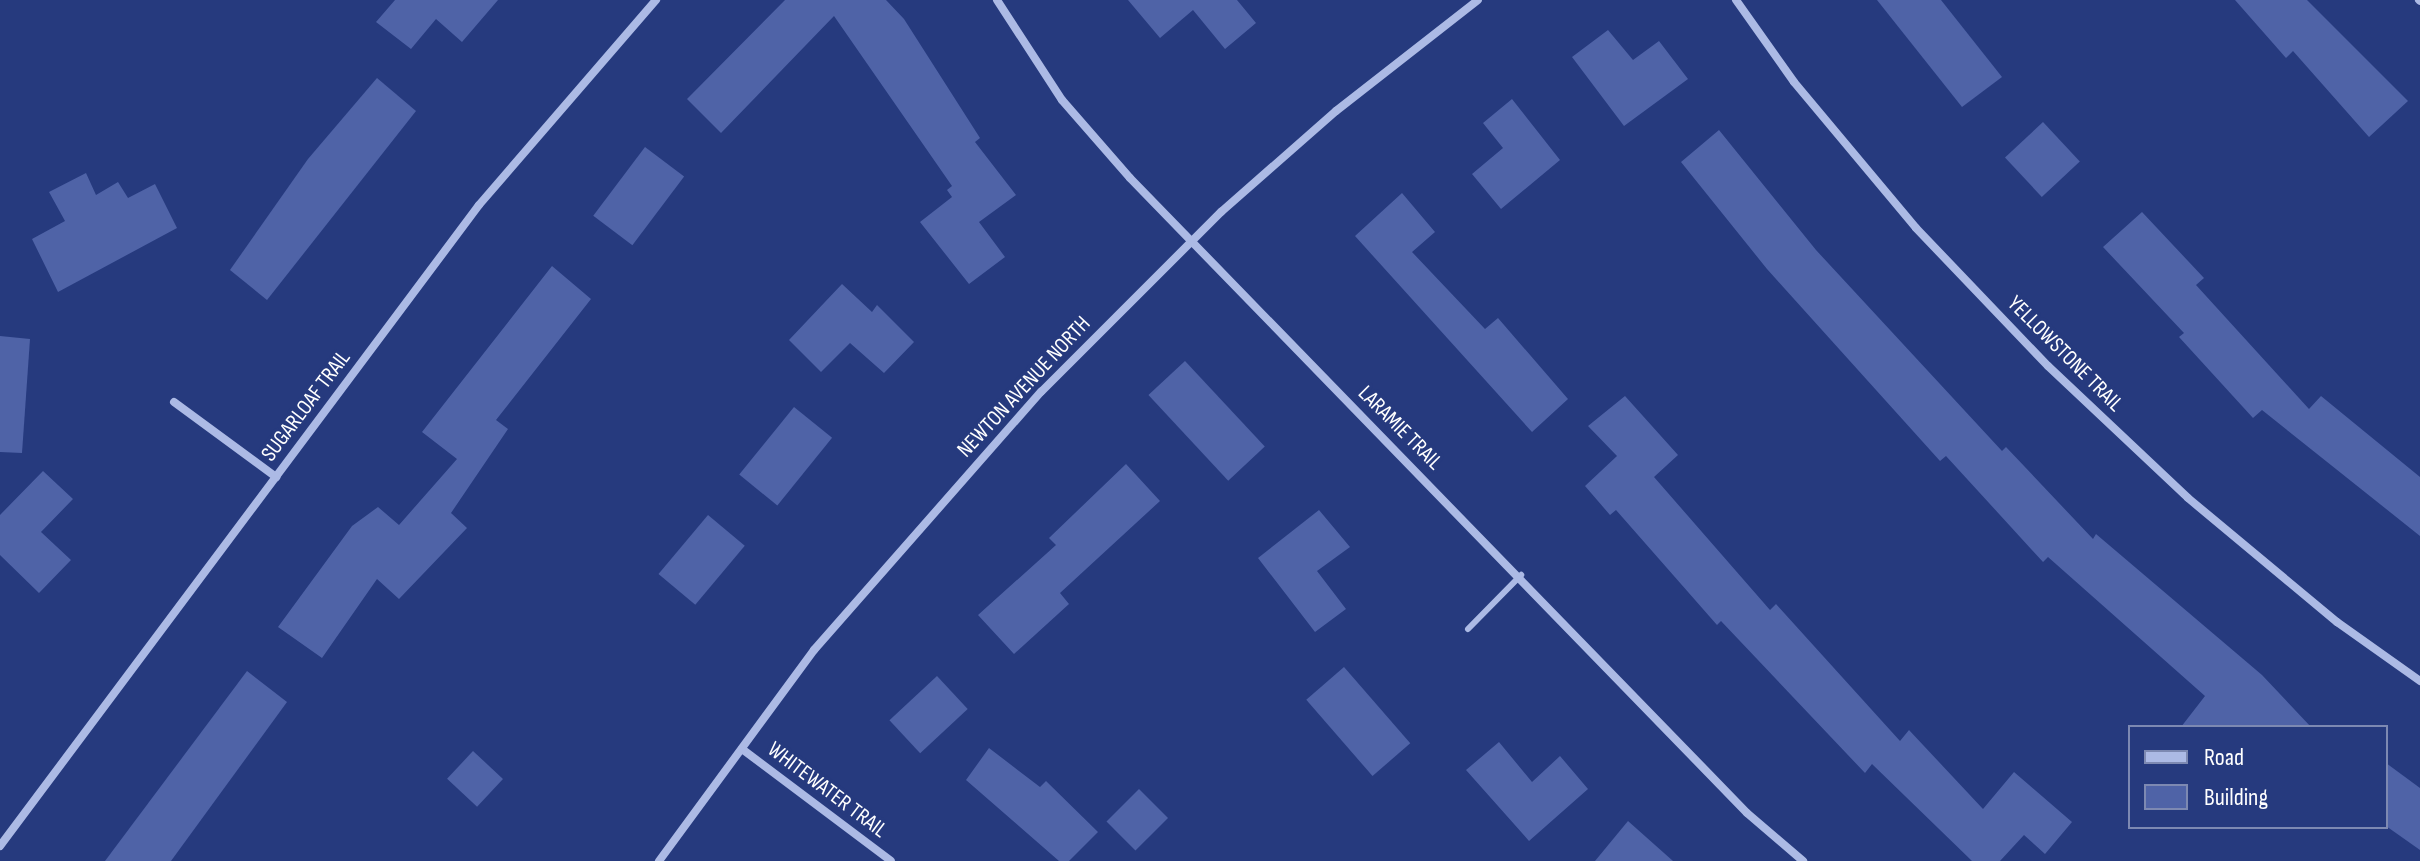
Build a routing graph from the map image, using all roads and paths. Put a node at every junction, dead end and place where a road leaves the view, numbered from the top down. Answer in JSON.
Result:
{"nodes":[{"id":1,"x":656,"y":0,"type":"edge"},
{"id":2,"x":997,"y":0,"type":"edge"},
{"id":3,"x":1478,"y":0,"type":"edge"},
{"id":4,"x":1736,"y":0,"type":"edge"},
{"id":5,"x":1191,"y":242,"type":"junction"},
{"id":6,"x":174,"y":402,"type":"dead end"},
{"id":7,"x":276,"y":477,"type":"junction"},
{"id":8,"x":1521,"y":575,"type":"junction"},
{"id":9,"x":1468,"y":629,"type":"dead end"},
{"id":10,"x":2420,"y":681,"type":"edge"},
{"id":11,"x":742,"y":749,"type":"junction"},
{"id":12,"x":0,"y":846,"type":"edge"},
{"id":13,"x":659,"y":861,"type":"edge"},
{"id":14,"x":891,"y":861,"type":"edge"},
{"id":15,"x":1803,"y":861,"type":"edge"}],
"edges":[{"from":1,"to":7,"type":"street","name":"SUGARLOAF TRAIL"},
{"from":2,"to":5,"type":"street","name":"LARAMIE TRAIL"},
{"from":3,"to":5,"type":"street","name":"NEWTON AVENUE NORTH"},
{"from":4,"to":10,"type":"street","name":"YELLOWSTONE TRAIL"},
{"from":5,"to":8,"type":"street","name":"LARAMIE TRAIL"},
{"from":5,"to":11,"type":"street","name":"NEWTON AVENUE NORTH"},
{"from":6,"to":7,"type":"street"},
{"from":7,"to":12,"type":"street","name":"SUGARLOAF TRAIL"},
{"from":8,"to":9,"type":"lane"},
{"from":8,"to":15,"type":"street","name":"LARAMIE TRAIL"},
{"from":11,"to":13,"type":"street","name":"NEWTON AVENUE NORTH"},
{"from":11,"to":14,"type":"street","name":"WHITEWATER TRAIL"}]}
